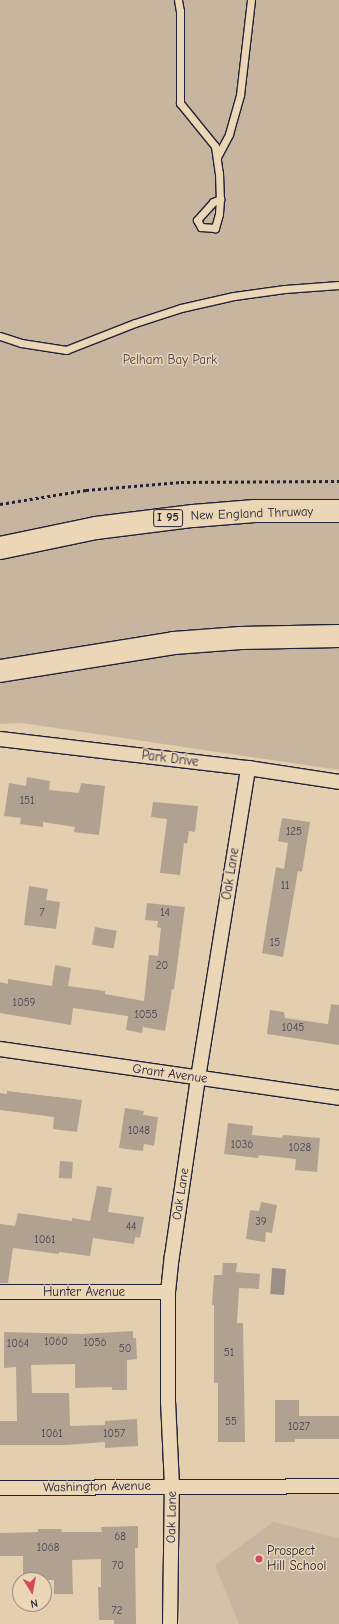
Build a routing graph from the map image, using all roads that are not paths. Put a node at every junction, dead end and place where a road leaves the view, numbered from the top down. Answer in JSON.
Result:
{"nodes":[{"id":1,"x":178,"y":0,"type":"edge"},
{"id":2,"x":251,"y":0,"type":"edge"},
{"id":3,"x":217,"y":156,"type":"junction"},
{"id":4,"x":220,"y":199,"type":"dead end"},
{"id":5,"x":339,"y":285,"type":"edge"},
{"id":6,"x":0,"y":336,"type":"edge"},
{"id":7,"x":339,"y":511,"type":"edge"},
{"id":8,"x":0,"y":548,"type":"edge"},
{"id":9,"x":339,"y":636,"type":"edge"},
{"id":10,"x":0,"y":671,"type":"edge"},
{"id":11,"x":0,"y":739,"type":"edge"},
{"id":12,"x":248,"y":768,"type":"junction"},
{"id":13,"x":339,"y":782,"type":"edge"},
{"id":14,"x":0,"y":1049,"type":"edge"},
{"id":15,"x":198,"y":1078,"type":"junction"},
{"id":16,"x":339,"y":1098,"type":"edge"},
{"id":17,"x":0,"y":1292,"type":"edge"},
{"id":18,"x":168,"y":1292,"type":"junction"},
{"id":19,"x":172,"y":1486,"type":"junction"},
{"id":20,"x":339,"y":1486,"type":"edge"},
{"id":21,"x":0,"y":1488,"type":"edge"},
{"id":22,"x":170,"y":1624,"type":"edge"}],
"edges":[{"from":1,"to":3,"type":"lane"},
{"from":2,"to":3,"type":"lane"},
{"from":3,"to":4,"type":"lane"},
{"from":5,"to":6,"type":"lane"},
{"from":7,"to":8,"type":"highway","name":"New England Thruway","number":"I 95"},
{"from":9,"to":10,"type":"highway"},
{"from":11,"to":12,"type":"street","name":"Park Drive"},
{"from":12,"to":13,"type":"street","name":"Park Drive"},
{"from":12,"to":15,"type":"street","name":"Oak Lane"},
{"from":14,"to":15,"type":"street","name":"Grant Avenue"},
{"from":15,"to":16,"type":"street","name":"Grant Avenue"},
{"from":15,"to":18,"type":"street","name":"Oak Lane"},
{"from":17,"to":18,"type":"street","name":"Hunter Avenue"},
{"from":18,"to":19,"type":"street","name":"Oak Lane"},
{"from":19,"to":20,"type":"street","name":"Washington Avenue"},
{"from":19,"to":21,"type":"street","name":"Washington Avenue"},
{"from":19,"to":22,"type":"street","name":"Oak Lane"}]}
